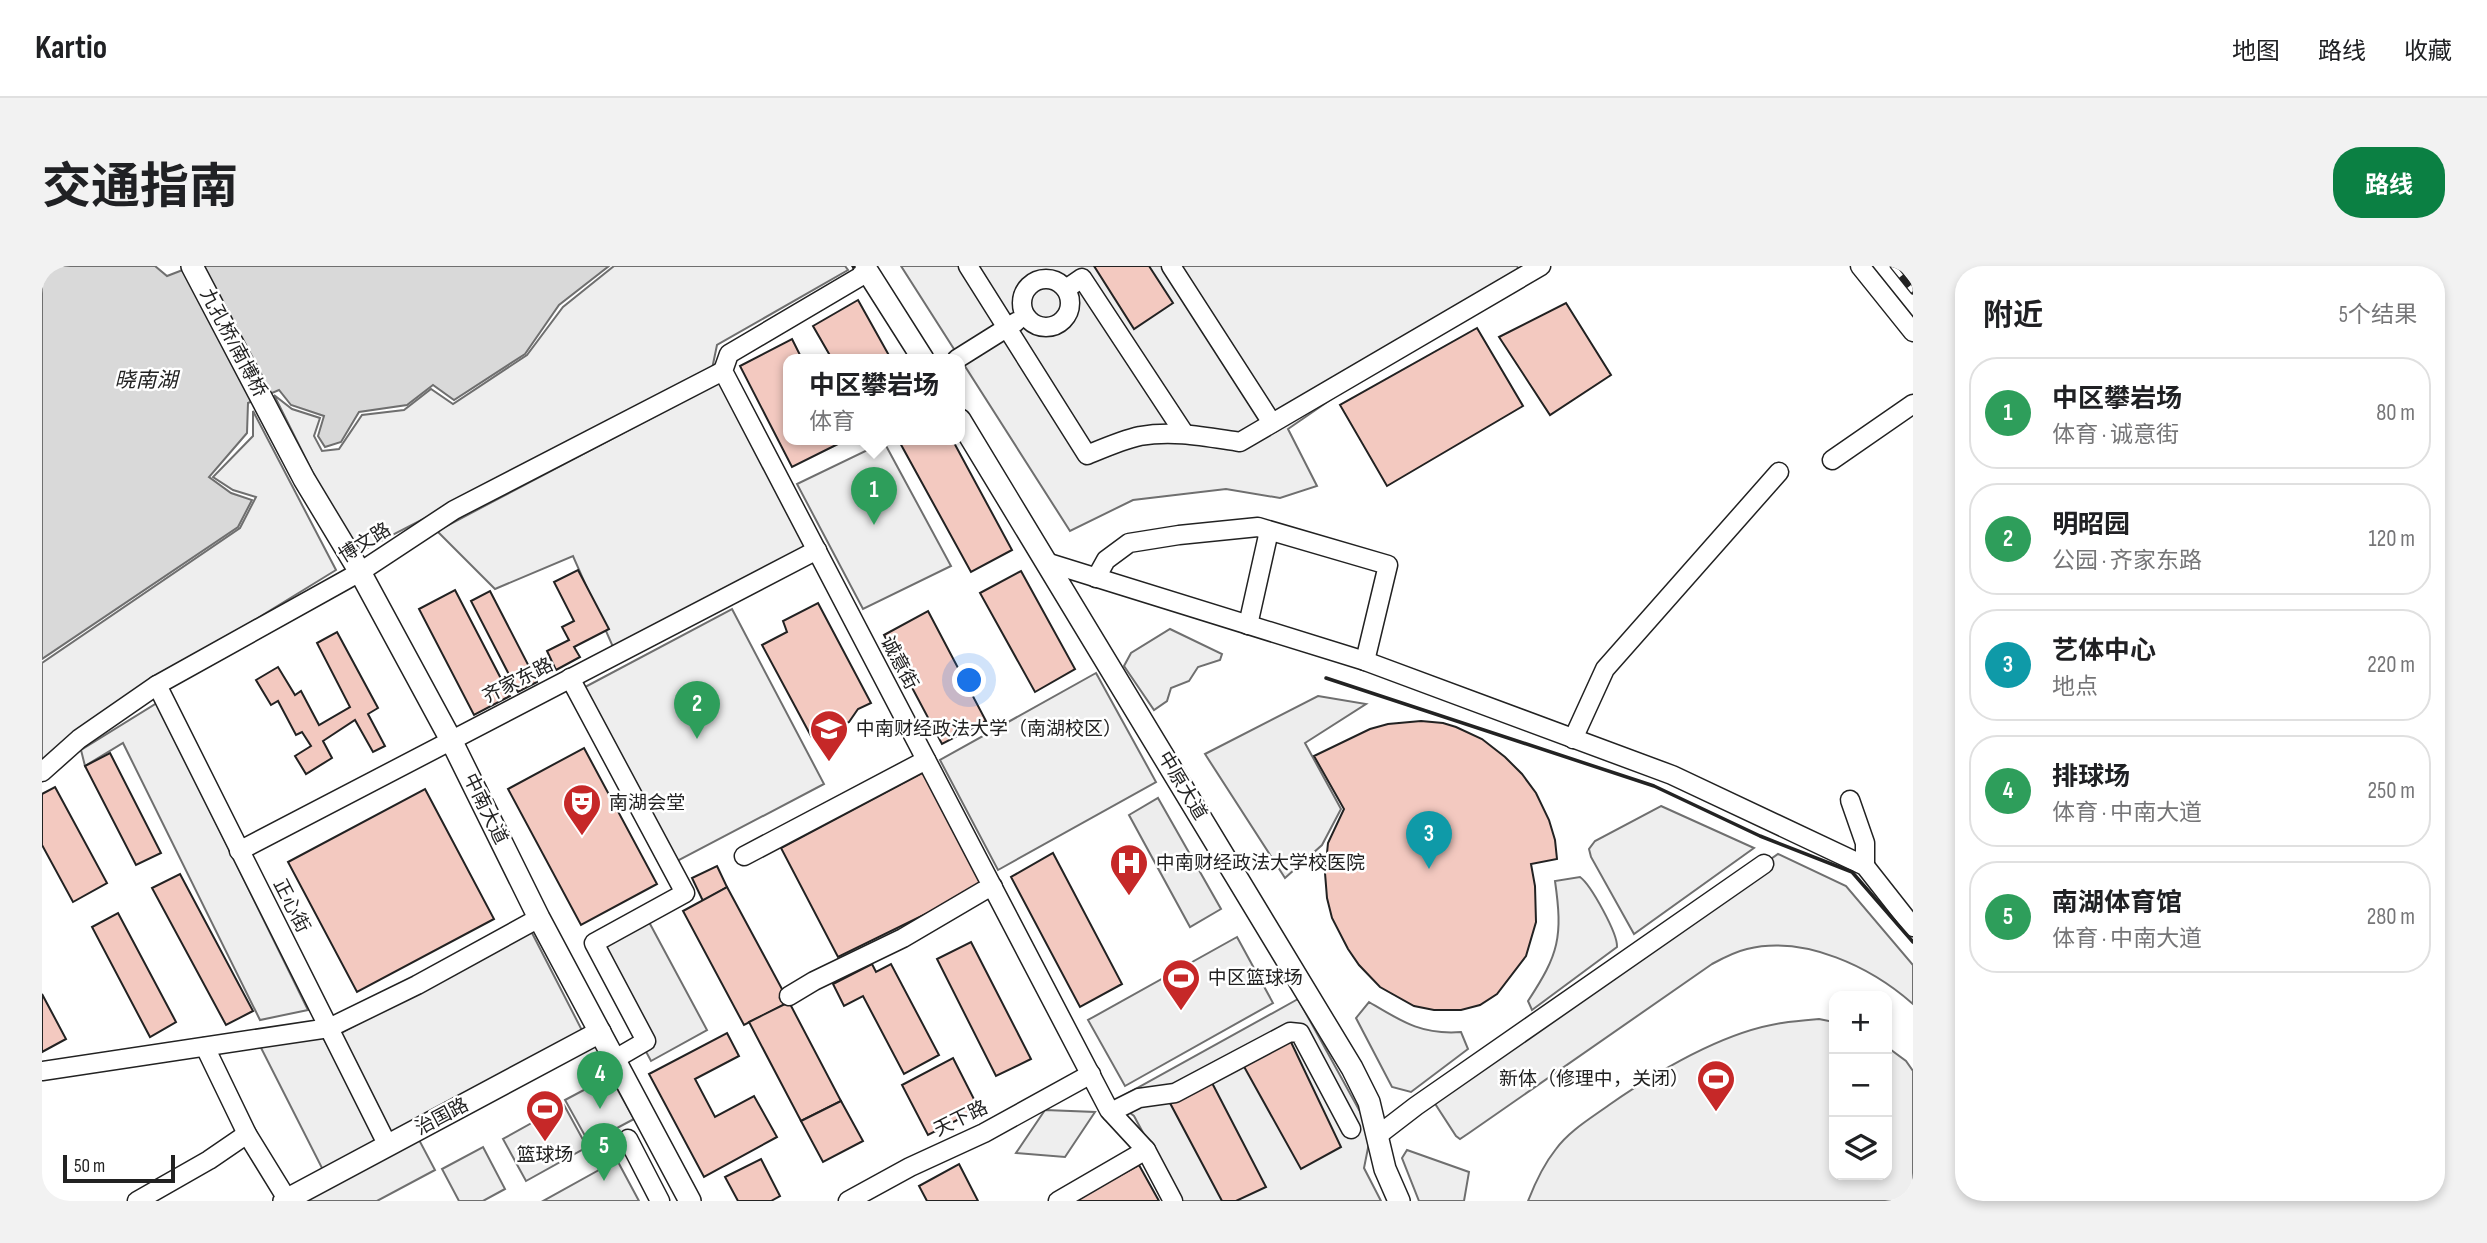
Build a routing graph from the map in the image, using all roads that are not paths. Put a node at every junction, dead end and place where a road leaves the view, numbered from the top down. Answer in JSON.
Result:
{"nodes":[{"id":1,"x":192,"y":266,"type":"edge"},
{"id":2,"x":968,"y":266,"type":"edge"},
{"id":3,"x":1171,"y":266,"type":"edge"},
{"id":4,"x":1541,"y":266,"type":"edge"},
{"id":5,"x":1860,"y":266,"type":"edge"},
{"id":6,"x":866,"y":269,"type":"edge"},
{"id":7,"x":1066,"y":289,"type":"junction"},
{"id":8,"x":1026,"y":316,"type":"junction"},
{"id":9,"x":1006,"y":328,"type":"junction"},
{"id":10,"x":1913,"y":331,"type":"edge"},
{"id":11,"x":920,"y":354,"type":"edge"},
{"id":12,"x":965,"y":354,"type":"edge"},
{"id":13,"x":723,"y":370,"type":"junction"},
{"id":14,"x":1913,"y":404,"type":"edge"},
{"id":15,"x":274,"y":420,"type":"joint"},
{"id":16,"x":1272,"y":424,"type":"junction"},
{"id":17,"x":965,"y":427,"type":"edge"},
{"id":18,"x":1184,"y":433,"type":"junction"},
{"id":19,"x":1832,"y":460,"type":"dead end"},
{"id":20,"x":1779,"y":472,"type":"dead end"},
{"id":21,"x":1269,"y":531,"type":"junction"},
{"id":22,"x":817,"y":551,"type":"junction"},
{"id":23,"x":1046,"y":562,"type":"junction"},
{"id":24,"x":360,"y":572,"type":"junction"},
{"id":25,"x":1096,"y":578,"type":"junction"},
{"id":26,"x":1248,"y":625,"type":"junction"},
{"id":27,"x":1365,"y":661,"type":"junction"},
{"id":28,"x":570,"y":678,"type":"junction"},
{"id":29,"x":157,"y":685,"type":"junction"},
{"id":30,"x":1573,"y":738,"type":"junction"},
{"id":31,"x":451,"y":740,"type":"junction"},
{"id":32,"x":926,"y":760,"type":"junction"},
{"id":33,"x":42,"y":772,"type":"edge"},
{"id":34,"x":1850,"y":800,"type":"dead end"},
{"id":35,"x":239,"y":851,"type":"junction"},
{"id":36,"x":744,"y":856,"type":"dead end"},
{"id":37,"x":1764,"y":864,"type":"dead end"},
{"id":38,"x":1865,"y":866,"type":"junction"},
{"id":39,"x":993,"y":887,"type":"junction"},
{"id":40,"x":539,"y":918,"type":"junction"},
{"id":41,"x":1913,"y":927,"type":"edge"},
{"id":42,"x":789,"y":996,"type":"dead end"},
{"id":43,"x":329,"y":1028,"type":"junction"},
{"id":44,"x":600,"y":1032,"type":"junction"},
{"id":45,"x":205,"y":1047,"type":"junction"},
{"id":46,"x":615,"y":1059,"type":"junction"},
{"id":47,"x":42,"y":1071,"type":"edge"},
{"id":48,"x":1091,"y":1074,"type":"junction"},
{"id":49,"x":1111,"y":1112,"type":"junction"},
{"id":50,"x":1351,"y":1129,"type":"dead end"},
{"id":51,"x":247,"y":1134,"type":"junction"},
{"id":52,"x":1377,"y":1136,"type":"junction"},
{"id":53,"x":628,"y":1139,"type":"dead end"},
{"id":54,"x":388,"y":1146,"type":"junction"},
{"id":55,"x":1146,"y":1150,"type":"junction"},
{"id":56,"x":286,"y":1200,"type":"edge"},
{"id":57,"x":137,"y":1201,"type":"edge"},
{"id":58,"x":660,"y":1201,"type":"edge"},
{"id":59,"x":690,"y":1201,"type":"edge"},
{"id":60,"x":848,"y":1201,"type":"edge"},
{"id":61,"x":1058,"y":1201,"type":"edge"},
{"id":62,"x":1172,"y":1201,"type":"edge"},
{"id":63,"x":1399,"y":1201,"type":"edge"}],
"edges":[{"from":1,"to":15,"type":"main road","name":"九孔桥/南博桥"},
{"from":2,"to":9,"type":"street"},
{"from":3,"to":16,"type":"street"},
{"from":4,"to":16,"type":"street"},
{"from":5,"to":10,"type":"street"},
{"from":6,"to":11,"type":"main road"},
{"from":6,"to":13,"type":"street"},
{"from":7,"to":8,"type":"street"},
{"from":7,"to":8,"type":"street"},
{"from":7,"to":18,"type":"street"},
{"from":8,"to":9,"type":"street"},
{"from":9,"to":12,"type":"street"},
{"from":9,"to":18,"type":"street"},
{"from":13,"to":22,"type":"street","name":"诚意街"},
{"from":13,"to":24,"type":"street","name":"博文路"},
{"from":14,"to":19,"type":"street"},
{"from":15,"to":24,"type":"main road","name":"中南大道"},
{"from":16,"to":18,"type":"street"},
{"from":17,"to":23,"type":"main road","name":"中原大道"},
{"from":20,"to":30,"type":"street"},
{"from":21,"to":25,"type":"street"},
{"from":21,"to":26,"type":"street"},
{"from":21,"to":27,"type":"street"},
{"from":22,"to":28,"type":"street","name":"齐家东路"},
{"from":22,"to":32,"type":"street","name":"诚意街"},
{"from":23,"to":25,"type":"street"},
{"from":23,"to":52,"type":"main road","name":"中原大道"},
{"from":24,"to":29,"type":"street","name":"博文路"},
{"from":24,"to":31,"type":"main road","name":"中南大道"},
{"from":25,"to":26,"type":"street"},
{"from":26,"to":27,"type":"street"},
{"from":27,"to":30,"type":"street"},
{"from":28,"to":31,"type":"street","name":"齐家东路"},
{"from":28,"to":46,"type":"street"},
{"from":29,"to":33,"type":"street","name":"博文路"},
{"from":29,"to":35,"type":"street","name":"正心街"},
{"from":30,"to":38,"type":"street"},
{"from":31,"to":35,"type":"street","name":"齐家东路"},
{"from":31,"to":40,"type":"main road","name":"中南大道"},
{"from":32,"to":36,"type":"street"},
{"from":32,"to":39,"type":"street","name":"诚意街"},
{"from":34,"to":38,"type":"street"},
{"from":35,"to":43,"type":"street","name":"正心街"},
{"from":37,"to":52,"type":"street"},
{"from":38,"to":41,"type":"street"},
{"from":39,"to":42,"type":"street"},
{"from":39,"to":48,"type":"street","name":"诚意街"},
{"from":40,"to":43,"type":"street"},
{"from":40,"to":44,"type":"main road","name":"中南大道"},
{"from":43,"to":45,"type":"street"},
{"from":43,"to":54,"type":"street","name":"正心街"},
{"from":44,"to":46,"type":"main road","name":"中南大道"},
{"from":44,"to":54,"type":"main road","name":"治国路"},
{"from":45,"to":47,"type":"street"},
{"from":45,"to":51,"type":"street"},
{"from":46,"to":59,"type":"main road","name":"中南大道"},
{"from":48,"to":49,"type":"street","name":"诚意街"},
{"from":48,"to":60,"type":"street","name":"天下路"},
{"from":49,"to":50,"type":"street"},
{"from":49,"to":55,"type":"street","name":"诚意街"},
{"from":51,"to":56,"type":"street"},
{"from":51,"to":57,"type":"street"},
{"from":52,"to":63,"type":"main road","name":"中原大道"},
{"from":53,"to":58,"type":"street"},
{"from":54,"to":56,"type":"main road","name":"治国路"},
{"from":55,"to":61,"type":"street"},
{"from":55,"to":62,"type":"street","name":"诚意街"}]}
